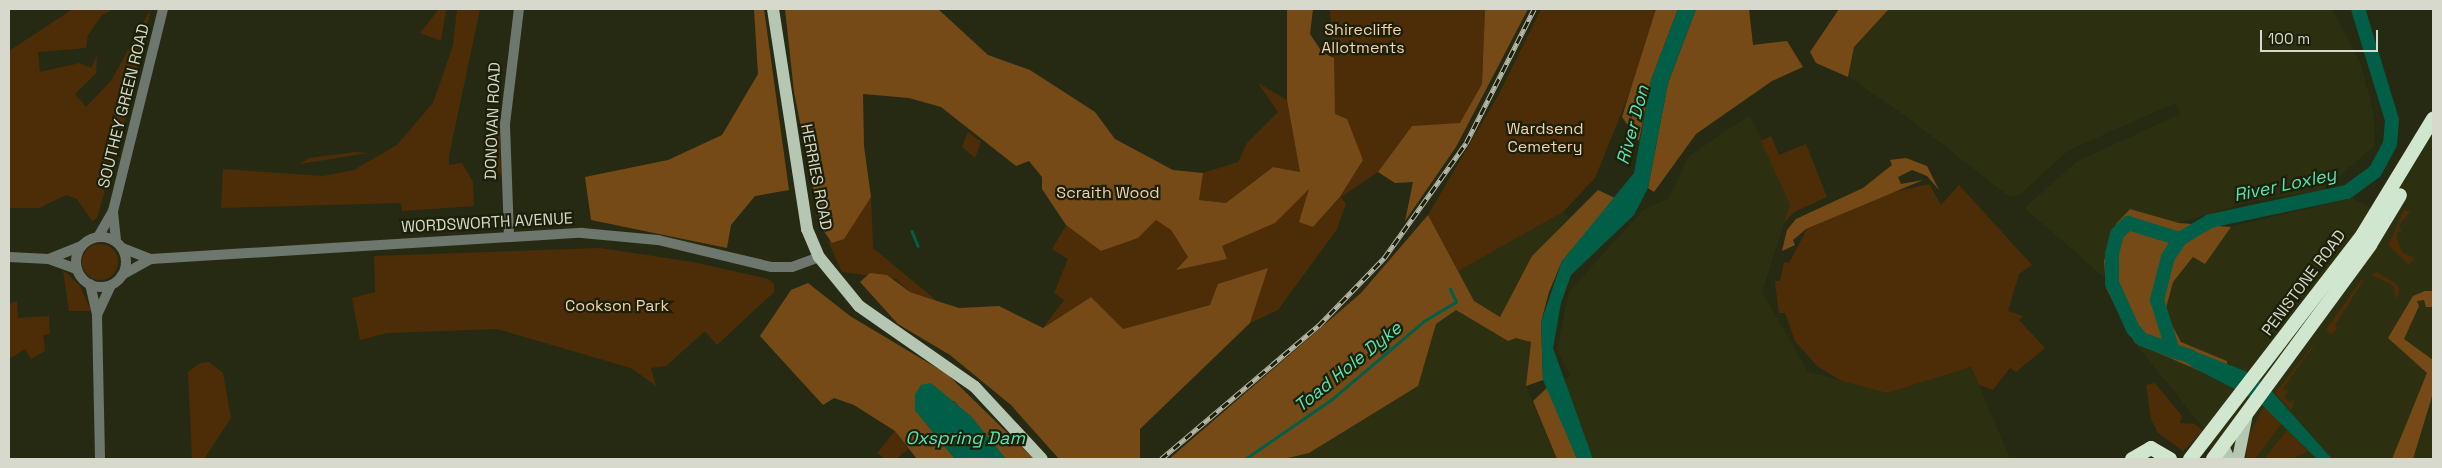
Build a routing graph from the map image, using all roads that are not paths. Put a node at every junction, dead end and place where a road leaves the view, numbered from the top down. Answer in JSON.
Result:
{"nodes":[{"id":1,"x":163,"y":9,"type":"edge"},
{"id":2,"x":519,"y":9,"type":"edge"},
{"id":3,"x":773,"y":9,"type":"edge"},
{"id":4,"x":2433,"y":119,"type":"edge"},
{"id":5,"x":2433,"y":135,"type":"edge"},
{"id":6,"x":113,"y":211,"type":"junction"},
{"id":7,"x":509,"y":235,"type":"junction"},
{"id":8,"x":98,"y":237,"type":"junction"},
{"id":9,"x":119,"y":245,"type":"junction"},
{"id":10,"x":2370,"y":245,"type":"junction"},
{"id":11,"x":82,"y":246,"type":"junction"},
{"id":12,"x":9,"y":257,"type":"edge"},
{"id":13,"x":819,"y":257,"type":"junction"},
{"id":14,"x":151,"y":258,"type":"junction"},
{"id":15,"x":50,"y":259,"type":"junction"},
{"id":16,"x":2343,"y":260,"type":"junction"},
{"id":17,"x":77,"y":269,"type":"junction"},
{"id":18,"x":122,"y":275,"type":"junction"},
{"id":19,"x":90,"y":284,"type":"junction"},
{"id":20,"x":111,"y":285,"type":"junction"},
{"id":21,"x":97,"y":315,"type":"junction"},
{"id":22,"x":2247,"y":414,"type":"junction"},
{"id":23,"x":2220,"y":425,"type":"junction"},
{"id":24,"x":2223,"y":446,"type":"junction"},
{"id":25,"x":100,"y":459,"type":"edge"},
{"id":26,"x":1042,"y":459,"type":"edge"},
{"id":27,"x":2132,"y":459,"type":"edge"},
{"id":28,"x":2170,"y":459,"type":"edge"},
{"id":29,"x":2190,"y":459,"type":"edge"},
{"id":30,"x":2213,"y":459,"type":"edge"},
{"id":31,"x":2229,"y":459,"type":"edge"},
{"id":32,"x":2238,"y":459,"type":"edge"}],
"edges":[{"from":1,"to":6,"type":"street","name":"SOUTHEY GREEN ROAD"},
{"from":2,"to":7,"type":"street","name":"DONOVAN ROAD"},
{"from":3,"to":13,"type":"main road","name":"HERRIES ROAD"},
{"from":4,"to":16,"type":"highway","name":"PENISTONE ROAD"},
{"from":5,"to":10,"type":"highway","name":"PENISTONE ROAD"},
{"from":6,"to":8,"type":"street","name":"SOUTHEY GREEN ROAD"},
{"from":6,"to":9,"type":"street","name":"SOUTHEY GREEN ROAD"},
{"from":7,"to":13,"type":"street","name":"WORDSWORTH AVENUE"},
{"from":7,"to":14,"type":"street","name":"WORDSWORTH AVENUE"},
{"from":8,"to":9,"type":"street"},
{"from":8,"to":11,"type":"street"},
{"from":9,"to":14,"type":"street","name":"WORDSWORTH AVENUE"},
{"from":9,"to":18,"type":"street"},
{"from":10,"to":16,"type":"highway"},
{"from":10,"to":22,"type":"highway","name":"PENISTONE ROAD"},
{"from":11,"to":15,"type":"street"},
{"from":11,"to":17,"type":"street"},
{"from":12,"to":15,"type":"street"},
{"from":13,"to":26,"type":"main road","name":"HERRIES ROAD"},
{"from":14,"to":18,"type":"street","name":"WORDSWORTH AVENUE"},
{"from":15,"to":17,"type":"street"},
{"from":16,"to":23,"type":"highway","name":"PENISTONE ROAD"},
{"from":17,"to":19,"type":"street"},
{"from":18,"to":20,"type":"street"},
{"from":19,"to":20,"type":"street"},
{"from":19,"to":21,"type":"street"},
{"from":20,"to":21,"type":"street"},
{"from":21,"to":25,"type":"street"},
{"from":22,"to":24,"type":"highway","name":"PENISTONE ROAD"},
{"from":22,"to":32,"type":"main road"},
{"from":23,"to":24,"type":"highway"},
{"from":23,"to":29,"type":"highway","name":"PENISTONE ROAD"},
{"from":24,"to":30,"type":"highway","name":"PENISTONE ROAD"},
{"from":24,"to":31,"type":"main road"},
{"from":27,"to":28,"type":"highway"}]}
